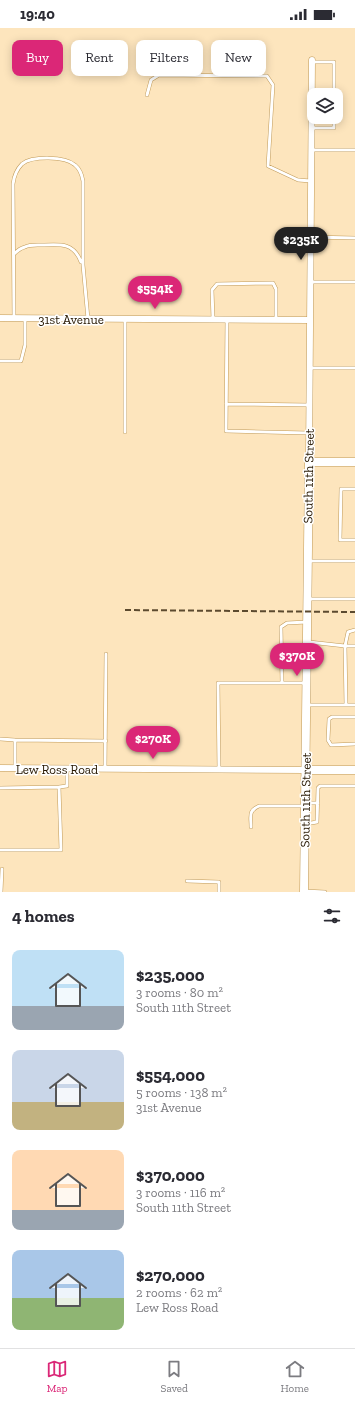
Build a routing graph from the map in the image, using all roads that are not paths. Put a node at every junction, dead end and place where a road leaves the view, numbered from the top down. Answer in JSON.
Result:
{"nodes":[{"id":1,"x":312,"y":61,"type":"joint"},
{"id":2,"x":334,"y":88,"type":"edge"},
{"id":3,"x":147,"y":95,"type":"dead end"},
{"id":4,"x":334,"y":124,"type":"edge"},
{"id":5,"x":311,"y":128,"type":"junction"},
{"id":6,"x":311,"y":150,"type":"junction"},
{"id":7,"x":355,"y":150,"type":"edge"},
{"id":8,"x":311,"y":180,"type":"junction"},
{"id":9,"x":310,"y":237,"type":"junction"},
{"id":10,"x":355,"y":238,"type":"edge"},
{"id":11,"x":14,"y":254,"type":"junction"},
{"id":12,"x":83,"y":265,"type":"junction"},
{"id":13,"x":310,"y":282,"type":"junction"},
{"id":14,"x":355,"y":282,"type":"edge"},
{"id":15,"x":0,"y":318,"type":"edge"},
{"id":16,"x":14,"y":318,"type":"junction"},
{"id":17,"x":25,"y":318,"type":"junction"},
{"id":18,"x":88,"y":319,"type":"junction"},
{"id":19,"x":125,"y":319,"type":"junction"},
{"id":20,"x":213,"y":319,"type":"junction"},
{"id":21,"x":227,"y":319,"type":"junction"},
{"id":22,"x":276,"y":320,"type":"junction"},
{"id":23,"x":310,"y":320,"type":"junction"},
{"id":24,"x":0,"y":361,"type":"edge"},
{"id":25,"x":310,"y":368,"type":"junction"},
{"id":26,"x":355,"y":368,"type":"edge"},
{"id":27,"x":226,"y":404,"type":"junction"},
{"id":28,"x":309,"y":405,"type":"junction"},
{"id":29,"x":125,"y":432,"type":"dead end"},
{"id":30,"x":308,"y":433,"type":"junction"},
{"id":31,"x":308,"y":462,"type":"junction"},
{"id":32,"x":355,"y":462,"type":"edge"},
{"id":33,"x":355,"y":489,"type":"edge"},
{"id":34,"x":355,"y":540,"type":"edge"},
{"id":35,"x":307,"y":561,"type":"junction"},
{"id":36,"x":355,"y":561,"type":"edge"},
{"id":37,"x":307,"y":599,"type":"junction"},
{"id":38,"x":355,"y":599,"type":"edge"},
{"id":39,"x":307,"y":622,"type":"junction"},
{"id":40,"x":355,"y":630,"type":"edge"},
{"id":41,"x":307,"y":642,"type":"junction"},
{"id":42,"x":345,"y":646,"type":"junction"},
{"id":43,"x":355,"y":646,"type":"edge"},
{"id":44,"x":106,"y":654,"type":"dead end"},
{"id":45,"x":307,"y":682,"type":"junction"},
{"id":46,"x":282,"y":683,"type":"junction"},
{"id":47,"x":306,"y":705,"type":"junction"},
{"id":48,"x":346,"y":705,"type":"junction"},
{"id":49,"x":355,"y":706,"type":"edge"},
{"id":50,"x":355,"y":717,"type":"edge"},
{"id":51,"x":0,"y":739,"type":"edge"},
{"id":52,"x":15,"y":740,"type":"junction"},
{"id":53,"x":106,"y":741,"type":"junction"},
{"id":54,"x":355,"y":744,"type":"edge"},
{"id":55,"x":0,"y":768,"type":"edge"},
{"id":56,"x":15,"y":768,"type":"junction"},
{"id":57,"x":67,"y":769,"type":"junction"},
{"id":58,"x":105,"y":769,"type":"junction"},
{"id":59,"x":219,"y":770,"type":"junction"},
{"id":60,"x":306,"y":770,"type":"junction"},
{"id":61,"x":355,"y":770,"type":"edge"},
{"id":62,"x":59,"y":786,"type":"junction"},
{"id":63,"x":355,"y":786,"type":"edge"},
{"id":64,"x":0,"y":788,"type":"edge"},
{"id":65,"x":318,"y":803,"type":"junction"},
{"id":66,"x":306,"y":804,"type":"junction"},
{"id":67,"x":305,"y":824,"type":"junction"},
{"id":68,"x":251,"y":827,"type":"dead end"},
{"id":69,"x":0,"y":850,"type":"edge"},
{"id":70,"x":2,"y":869,"type":"dead end"},
{"id":71,"x":187,"y":881,"type":"dead end"},
{"id":72,"x":2,"y":892,"type":"edge"},
{"id":73,"x":219,"y":892,"type":"edge"},
{"id":74,"x":304,"y":892,"type":"edge"},
{"id":75,"x":326,"y":892,"type":"edge"}],
"edges":[{"from":1,"to":2,"type":"lane"},
{"from":1,"to":5,"type":"street","name":"South 11th Street"},
{"from":3,"to":8,"type":"lane"},
{"from":4,"to":5,"type":"lane"},
{"from":5,"to":6,"type":"street","name":"South 11th Street"},
{"from":6,"to":7,"type":"lane"},
{"from":6,"to":8,"type":"street","name":"South 11th Street"},
{"from":8,"to":9,"type":"street","name":"South 11th Street"},
{"from":9,"to":10,"type":"lane"},
{"from":9,"to":13,"type":"street","name":"South 11th Street"},
{"from":11,"to":12,"type":"lane"},
{"from":11,"to":12,"type":"lane"},
{"from":11,"to":16,"type":"lane"},
{"from":12,"to":18,"type":"lane"},
{"from":13,"to":14,"type":"lane"},
{"from":13,"to":23,"type":"street","name":"South 11th Street"},
{"from":15,"to":16,"type":"street","name":"31st Avenue"},
{"from":16,"to":17,"type":"street","name":"31st Avenue"},
{"from":17,"to":18,"type":"street","name":"31st Avenue"},
{"from":17,"to":24,"type":"lane"},
{"from":18,"to":19,"type":"street","name":"31st Avenue"},
{"from":19,"to":20,"type":"street","name":"31st Avenue"},
{"from":19,"to":29,"type":"lane"},
{"from":20,"to":21,"type":"street","name":"31st Avenue"},
{"from":20,"to":22,"type":"lane"},
{"from":21,"to":22,"type":"street","name":"31st Avenue"},
{"from":21,"to":27,"type":"lane"},
{"from":22,"to":23,"type":"street","name":"31st Avenue"},
{"from":23,"to":25,"type":"street","name":"South 11th Street"},
{"from":25,"to":26,"type":"lane"},
{"from":25,"to":28,"type":"street","name":"South 11th Street"},
{"from":27,"to":28,"type":"lane"},
{"from":27,"to":30,"type":"lane"},
{"from":28,"to":30,"type":"street","name":"South 11th Street"},
{"from":30,"to":31,"type":"street","name":"South 11th Street"},
{"from":31,"to":32,"type":"street"},
{"from":31,"to":35,"type":"street","name":"South 11th Street"},
{"from":33,"to":34,"type":"lane"},
{"from":35,"to":36,"type":"lane"},
{"from":35,"to":37,"type":"street","name":"South 11th Street"},
{"from":37,"to":38,"type":"lane"},
{"from":37,"to":39,"type":"street","name":"South 11th Street"},
{"from":39,"to":41,"type":"street","name":"South 11th Street"},
{"from":39,"to":46,"type":"lane"},
{"from":40,"to":42,"type":"lane"},
{"from":41,"to":42,"type":"lane"},
{"from":41,"to":45,"type":"street","name":"South 11th Street"},
{"from":42,"to":43,"type":"lane"},
{"from":42,"to":48,"type":"lane"},
{"from":44,"to":53,"type":"lane"},
{"from":45,"to":46,"type":"lane"},
{"from":45,"to":47,"type":"street","name":"South 11th Street"},
{"from":46,"to":59,"type":"lane"},
{"from":47,"to":48,"type":"lane"},
{"from":47,"to":60,"type":"street","name":"South 11th Street"},
{"from":48,"to":49,"type":"lane"},
{"from":50,"to":54,"type":"lane"},
{"from":51,"to":52,"type":"lane"},
{"from":52,"to":53,"type":"lane"},
{"from":52,"to":56,"type":"lane"},
{"from":53,"to":58,"type":"lane"},
{"from":55,"to":56,"type":"street","name":"Lew Ross Road"},
{"from":56,"to":57,"type":"street","name":"Lew Ross Road"},
{"from":57,"to":58,"type":"street","name":"Lew Ross Road"},
{"from":57,"to":62,"type":"lane"},
{"from":58,"to":59,"type":"street","name":"Lew Ross Road"},
{"from":59,"to":60,"type":"street","name":"Lew Ross Road"},
{"from":60,"to":61,"type":"street"},
{"from":60,"to":66,"type":"street","name":"South 11th Street"},
{"from":62,"to":64,"type":"lane"},
{"from":62,"to":69,"type":"lane"},
{"from":63,"to":65,"type":"lane"},
{"from":65,"to":66,"type":"lane"},
{"from":65,"to":67,"type":"lane"},
{"from":66,"to":67,"type":"street","name":"South 11th Street"},
{"from":66,"to":68,"type":"lane"},
{"from":67,"to":74,"type":"street","name":"South 11th Street"},
{"from":70,"to":72,"type":"lane"},
{"from":71,"to":73,"type":"lane"},
{"from":74,"to":75,"type":"lane"}]}
